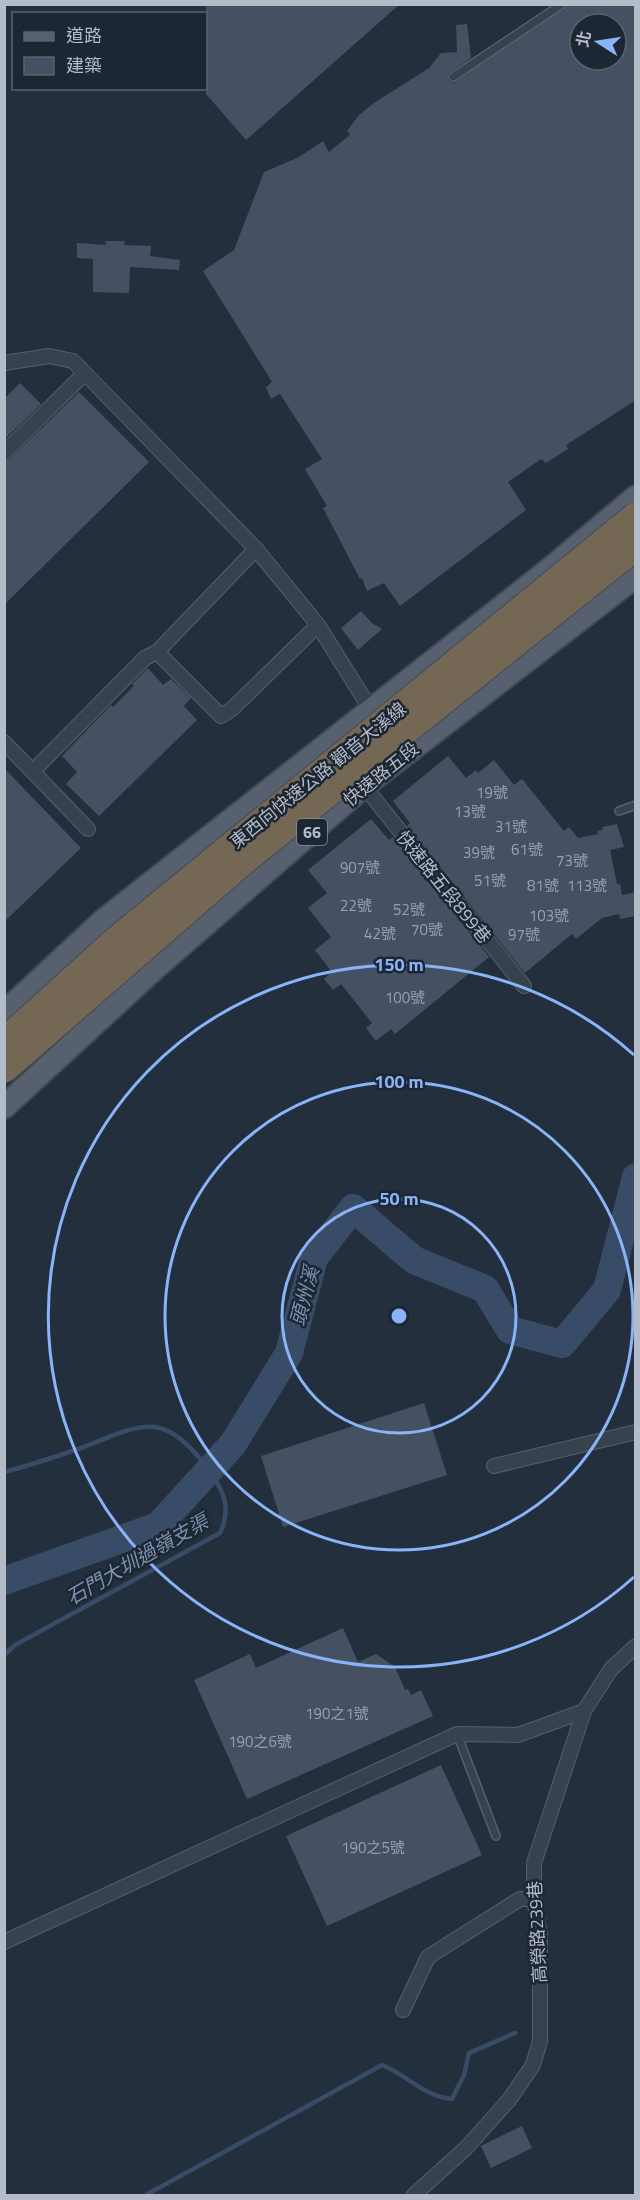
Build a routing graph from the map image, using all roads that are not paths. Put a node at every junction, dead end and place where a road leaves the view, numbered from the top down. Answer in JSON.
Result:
{"nodes":[{"id":1,"x":562,"y":4,"type":"edge"},
{"id":2,"x":453,"y":77,"type":"dead end"},
{"id":3,"x":4,"y":363,"type":"edge"},
{"id":4,"x":84,"y":374,"type":"junction"},
{"id":5,"x":4,"y":453,"type":"edge"},
{"id":6,"x":636,"y":497,"type":"edge"},
{"id":7,"x":636,"y":514,"type":"edge"},
{"id":8,"x":636,"y":547,"type":"edge"},
{"id":9,"x":256,"y":549,"type":"junction"},
{"id":10,"x":636,"y":576,"type":"edge"},
{"id":11,"x":318,"y":626,"type":"junction"},
{"id":12,"x":157,"y":652,"type":"junction"},
{"id":13,"x":371,"y":710,"type":"junction"},
{"id":14,"x":4,"y":742,"type":"edge"},
{"id":15,"x":33,"y":771,"type":"junction"},
{"id":16,"x":364,"y":786,"type":"junction"},
{"id":17,"x":636,"y":805,"type":"edge"},
{"id":18,"x":619,"y":811,"type":"dead end"},
{"id":19,"x":88,"y":829,"type":"dead end"},
{"id":20,"x":524,"y":986,"type":"dead end"},
{"id":21,"x":4,"y":1013,"type":"edge"},
{"id":22,"x":4,"y":1041,"type":"edge"},
{"id":23,"x":4,"y":1070,"type":"edge"},
{"id":24,"x":4,"y":1107,"type":"edge"},
{"id":25,"x":636,"y":1432,"type":"edge"},
{"id":26,"x":494,"y":1466,"type":"dead end"},
{"id":27,"x":636,"y":1646,"type":"edge"},
{"id":28,"x":584,"y":1711,"type":"junction"},
{"id":29,"x":457,"y":1734,"type":"junction"},
{"id":30,"x":496,"y":1836,"type":"dead end"},
{"id":31,"x":534,"y":1899,"type":"junction"},
{"id":32,"x":4,"y":1942,"type":"edge"},
{"id":33,"x":404,"y":2010,"type":"dead end"},
{"id":34,"x":413,"y":2196,"type":"edge"}],
"edges":[{"from":1,"to":2,"type":"lane"},
{"from":3,"to":4,"type":"street"},
{"from":4,"to":5,"type":"street"},
{"from":4,"to":9,"type":"street"},
{"from":6,"to":13,"type":"main road"},
{"from":7,"to":22,"type":"highway","name":"東西向快速公路 觀音大溪線","number":"66","bridge":true},
{"from":8,"to":23,"type":"highway","name":"東西向快速公路 觀音大溪線","number":"66","bridge":true},
{"from":9,"to":11,"type":"street"},
{"from":9,"to":12,"type":"street"},
{"from":10,"to":16,"type":"main road","name":"快速路五段","number":"66"},
{"from":11,"to":12,"type":"street"},
{"from":11,"to":13,"type":"street"},
{"from":12,"to":15,"type":"street"},
{"from":13,"to":21,"type":"main road"},
{"from":14,"to":15,"type":"street"},
{"from":15,"to":19,"type":"street"},
{"from":16,"to":20,"type":"street","name":"快速路五段899巷"},
{"from":16,"to":24,"type":"main road","name":"快速路五段","number":"66"},
{"from":17,"to":18,"type":"lane"},
{"from":25,"to":26,"type":"street"},
{"from":27,"to":28,"type":"street","name":"高榮路239巷"},
{"from":28,"to":29,"type":"street"},
{"from":28,"to":31,"type":"street","name":"高榮路239巷"},
{"from":29,"to":30,"type":"lane"},
{"from":29,"to":32,"type":"street"},
{"from":31,"to":33,"type":"street"},
{"from":31,"to":34,"type":"street","name":"高榮路239巷"}]}
